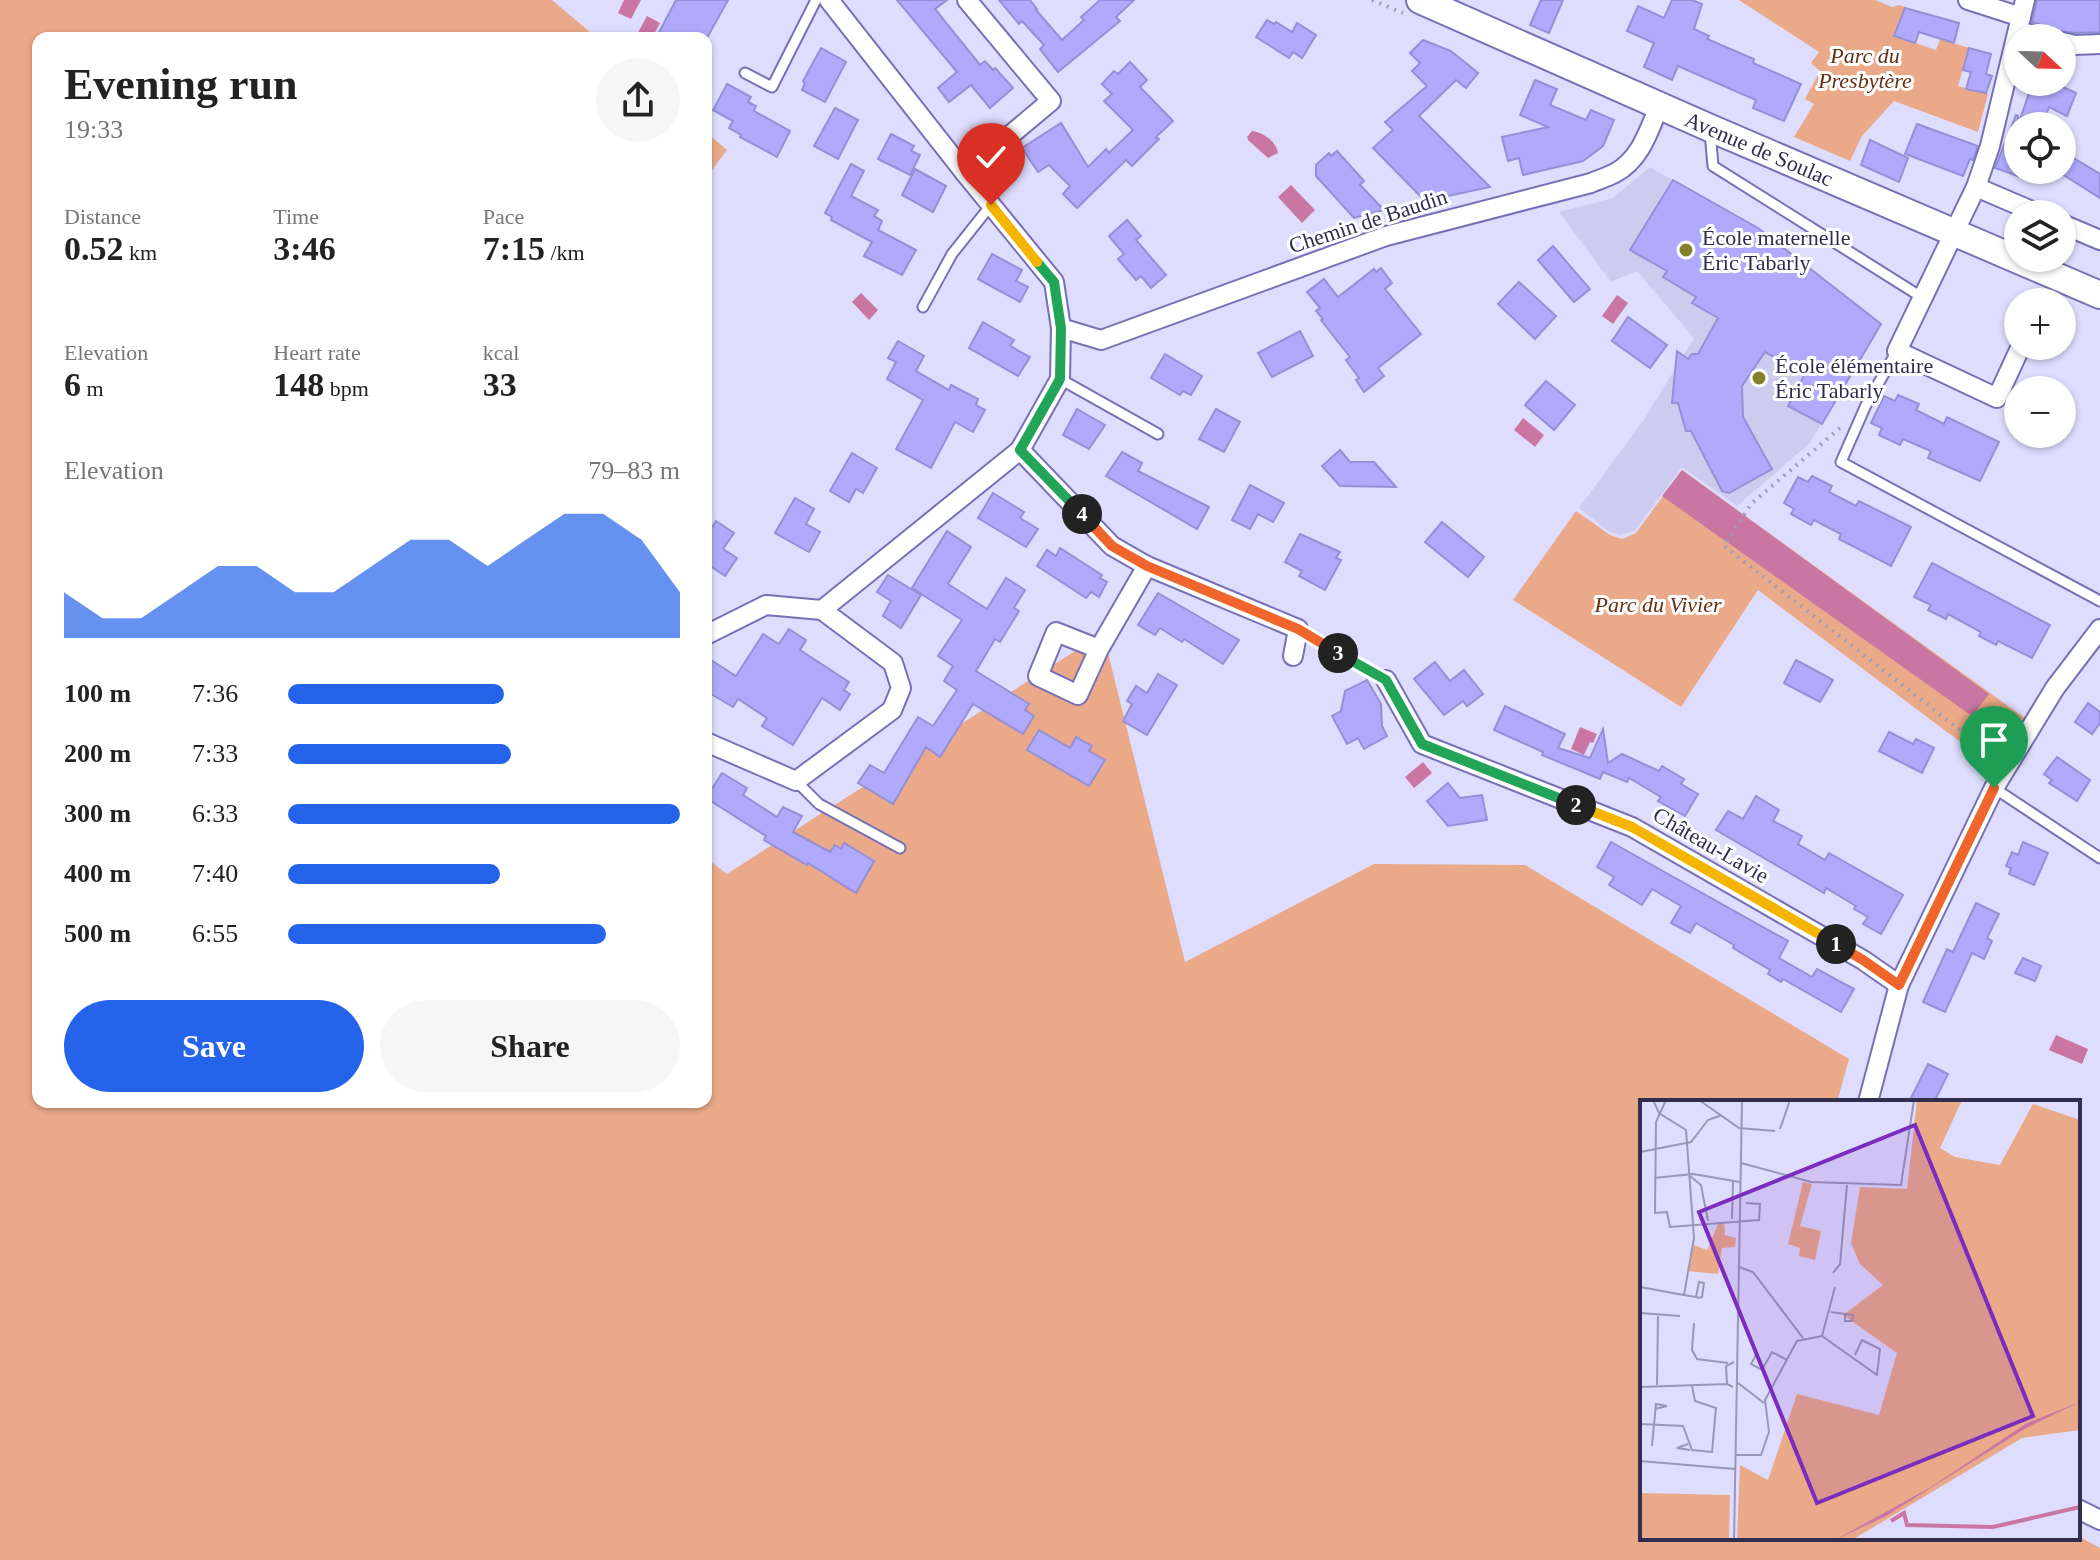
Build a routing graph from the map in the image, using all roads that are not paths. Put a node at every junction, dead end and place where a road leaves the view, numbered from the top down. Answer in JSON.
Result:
{"nodes":[{"id":1,"x":816,"y":0,"type":"edge"},
{"id":2,"x":829,"y":0,"type":"edge"},
{"id":3,"x":967,"y":0,"type":"edge"},
{"id":4,"x":1420,"y":0,"type":"edge"},
{"id":5,"x":1968,"y":0,"type":"edge"},
{"id":6,"x":2021,"y":16,"type":"edge"},
{"id":7,"x":2100,"y":44,"type":"edge"},
{"id":8,"x":2076,"y":45,"type":"edge"},
{"id":9,"x":745,"y":73,"type":"dead end"},
{"id":10,"x":1659,"y":106,"type":"junction"},
{"id":11,"x":1710,"y":128,"type":"junction"},
{"id":12,"x":965,"y":173,"type":"junction"},
{"id":13,"x":1976,"y":187,"type":"junction"},
{"id":14,"x":2006,"y":200,"type":"edge"},
{"id":15,"x":991,"y":205,"type":"junction"},
{"id":16,"x":2076,"y":230,"type":"edge"},
{"id":17,"x":1955,"y":232,"type":"junction"},
{"id":18,"x":2100,"y":240,"type":"edge"},
{"id":19,"x":2100,"y":295,"type":"edge"},
{"id":20,"x":1923,"y":298,"type":"junction"},
{"id":21,"x":923,"y":307,"type":"dead end"},
{"id":22,"x":1061,"y":328,"type":"junction"},
{"id":23,"x":1897,"y":351,"type":"junction"},
{"id":24,"x":2015,"y":360,"type":"edge"},
{"id":25,"x":1060,"y":379,"type":"junction"},
{"id":26,"x":1158,"y":434,"type":"dead end"},
{"id":27,"x":1020,"y":450,"type":"junction"},
{"id":28,"x":1147,"y":566,"type":"junction"},
{"id":29,"x":2100,"y":601,"type":"edge"},
{"id":30,"x":822,"y":610,"type":"junction"},
{"id":31,"x":2100,"y":629,"type":"edge"},
{"id":32,"x":712,"y":632,"type":"edge"},
{"id":33,"x":1099,"y":649,"type":"dead end"},
{"id":34,"x":1293,"y":656,"type":"dead end"},
{"id":35,"x":1386,"y":680,"type":"road end"},
{"id":36,"x":712,"y":745,"type":"edge"},
{"id":37,"x":796,"y":781,"type":"junction"},
{"id":38,"x":1994,"y":788,"type":"junction"},
{"id":39,"x":900,"y":848,"type":"dead end"},
{"id":40,"x":2100,"y":858,"type":"edge"},
{"id":41,"x":1899,"y":985,"type":"junction"},
{"id":42,"x":1869,"y":1100,"type":"edge"},
{"id":43,"x":2080,"y":1510,"type":"edge"},
{"id":44,"x":2100,"y":1520,"type":"edge"}],
"edges":[{"from":1,"to":9,"type":"lane"},
{"from":2,"to":12,"type":"street"},
{"from":3,"to":12,"type":"street"},
{"from":4,"to":10,"type":"main road","name":"Avenue de Soulac"},
{"from":5,"to":6,"type":"street"},
{"from":6,"to":13,"type":"street"},
{"from":7,"to":8,"type":"street"},
{"from":10,"to":11,"type":"main road","name":"Avenue de Soulac"},
{"from":10,"to":22,"type":"street","name":"Chemin de Baudin"},
{"from":11,"to":17,"type":"main road","name":"Avenue de Soulac"},
{"from":11,"to":20,"type":"lane"},
{"from":12,"to":15,"type":"street"},
{"from":13,"to":14,"type":"street"},
{"from":13,"to":17,"type":"street"},
{"from":15,"to":21,"type":"lane"},
{"from":15,"to":22,"type":"street"},
{"from":16,"to":18,"type":"street"},
{"from":17,"to":19,"type":"main road","name":"Avenue de Soulac"},
{"from":17,"to":20,"type":"street"},
{"from":20,"to":23,"type":"street"},
{"from":22,"to":25,"type":"street"},
{"from":23,"to":24,"type":"street"},
{"from":23,"to":29,"type":"lane"},
{"from":25,"to":26,"type":"lane"},
{"from":25,"to":27,"type":"street"},
{"from":27,"to":28,"type":"street"},
{"from":27,"to":30,"type":"street"},
{"from":28,"to":33,"type":"street"},
{"from":28,"to":34,"type":"street"},
{"from":30,"to":32,"type":"street"},
{"from":30,"to":37,"type":"street"},
{"from":31,"to":38,"type":"street"},
{"from":35,"to":41,"type":"street","name":"Château-Lavie"},
{"from":36,"to":37,"type":"street"},
{"from":37,"to":39,"type":"lane"},
{"from":38,"to":40,"type":"lane"},
{"from":38,"to":41,"type":"street"},
{"from":41,"to":42,"type":"street"},
{"from":43,"to":44,"type":"street"}]}
